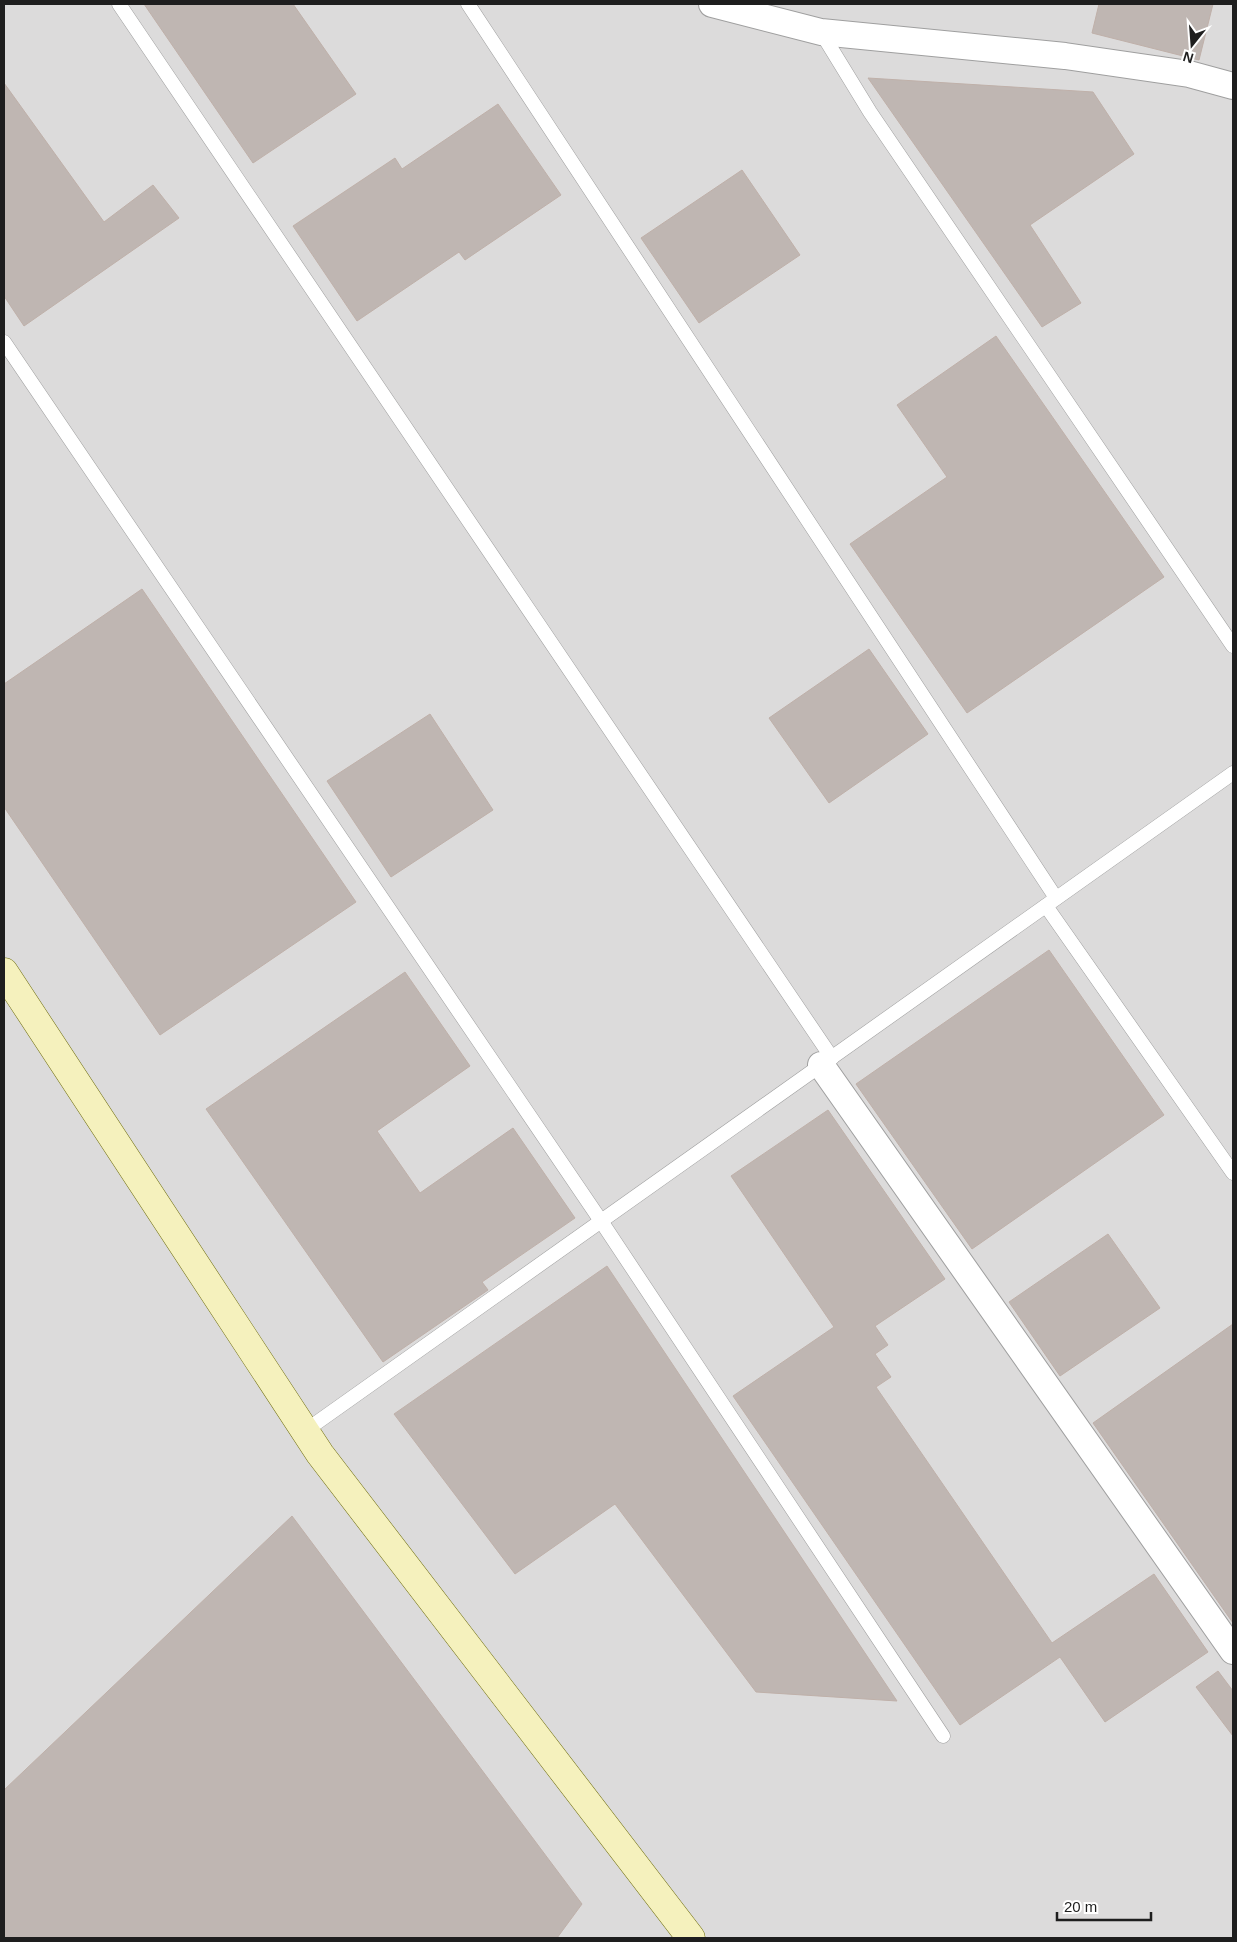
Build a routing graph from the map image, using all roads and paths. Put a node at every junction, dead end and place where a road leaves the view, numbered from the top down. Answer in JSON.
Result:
{"nodes":[{"id":1,"x":119,"y":4,"type":"edge"},
{"id":2,"x":468,"y":4,"type":"edge"},
{"id":3,"x":712,"y":4,"type":"edge"},
{"id":4,"x":822,"y":32,"type":"junction"},
{"id":5,"x":1233,"y":86,"type":"edge"},
{"id":6,"x":4,"y":342,"type":"edge"},
{"id":7,"x":1233,"y":646,"type":"edge"},
{"id":8,"x":1233,"y":773,"type":"edge"},
{"id":9,"x":1051,"y":902,"type":"junction"},
{"id":10,"x":4,"y":972,"type":"edge"},
{"id":11,"x":826,"y":1062,"type":"junction"},
{"id":12,"x":1233,"y":1173,"type":"edge"},
{"id":13,"x":602,"y":1221,"type":"junction"},
{"id":14,"x":305,"y":1431,"type":"junction"},
{"id":15,"x":1233,"y":1651,"type":"edge"},
{"id":16,"x":943,"y":1736,"type":"dead end"},
{"id":17,"x":691,"y":1938,"type":"edge"}],
"edges":[{"from":1,"to":11,"type":"lane"},
{"from":2,"to":9,"type":"lane"},
{"from":3,"to":4,"type":"street"},
{"from":4,"to":5,"type":"street"},
{"from":4,"to":7,"type":"lane"},
{"from":6,"to":13,"type":"lane"},
{"from":8,"to":9,"type":"lane"},
{"from":9,"to":11,"type":"lane"},
{"from":9,"to":12,"type":"lane"},
{"from":10,"to":14,"type":"main road"},
{"from":11,"to":13,"type":"lane"},
{"from":11,"to":15,"type":"street"},
{"from":13,"to":14,"type":"lane"},
{"from":13,"to":16,"type":"lane"},
{"from":14,"to":17,"type":"main road"}]}
